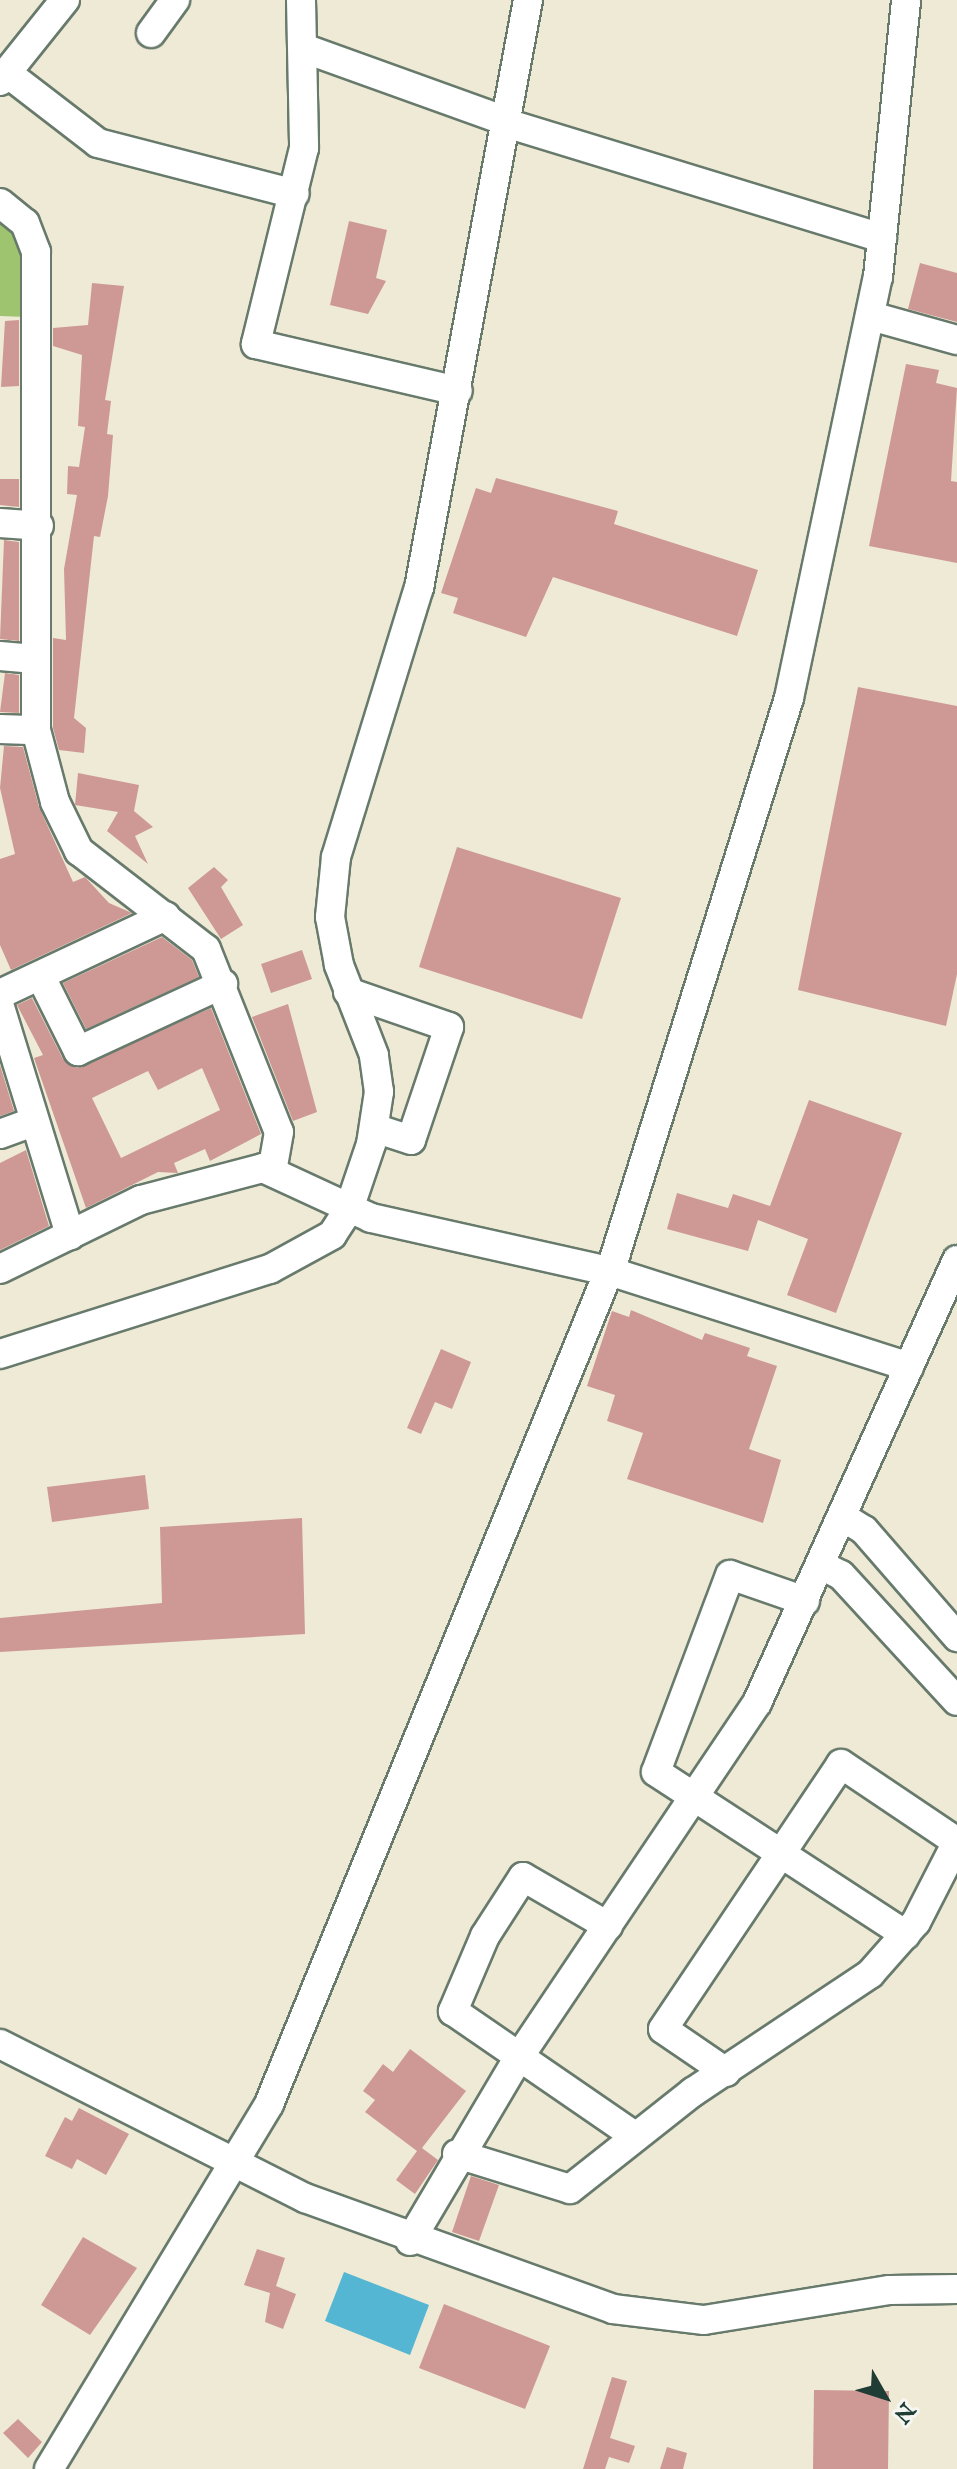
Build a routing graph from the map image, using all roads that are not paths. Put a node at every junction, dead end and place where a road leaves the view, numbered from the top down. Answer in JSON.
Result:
{"nodes":[{"id":1,"x":65,"y":0,"type":"edge"},
{"id":2,"x":175,"y":0,"type":"edge"},
{"id":3,"x":301,"y":0,"type":"edge"},
{"id":4,"x":528,"y":0,"type":"edge"},
{"id":5,"x":906,"y":0,"type":"edge"},
{"id":6,"x":151,"y":33,"type":"dead end"},
{"id":7,"x":303,"y":48,"type":"junction"},
{"id":8,"x":3,"y":77,"type":"edge"},
{"id":9,"x":509,"y":123,"type":"junction"},
{"id":10,"x":295,"y":194,"type":"junction"},
{"id":11,"x":0,"y":203,"type":"edge"},
{"id":12,"x":882,"y":238,"type":"junction"},
{"id":13,"x":871,"y":316,"type":"junction"},
{"id":14,"x":957,"y":340,"type":"edge"},
{"id":15,"x":458,"y":391,"type":"junction"},
{"id":16,"x":0,"y":523,"type":"edge"},
{"id":17,"x":39,"y":526,"type":"junction"},
{"id":18,"x":0,"y":656,"type":"edge"},
{"id":19,"x":35,"y":659,"type":"junction"},
{"id":20,"x":0,"y":729,"type":"edge"},
{"id":21,"x":36,"y":730,"type":"junction"},
{"id":22,"x":166,"y":916,"type":"junction"},
{"id":23,"x":41,"y":977,"type":"junction"},
{"id":24,"x":223,"y":984,"type":"junction"},
{"id":25,"x":348,"y":992,"type":"junction"},
{"id":26,"x":1,"y":1008,"type":"edge"},
{"id":27,"x":33,"y":1122,"type":"junction"},
{"id":28,"x":375,"y":1128,"type":"junction"},
{"id":29,"x":0,"y":1134,"type":"edge"},
{"id":30,"x":272,"y":1171,"type":"junction"},
{"id":31,"x":349,"y":1209,"type":"junction"},
{"id":32,"x":70,"y":1235,"type":"junction"},
{"id":33,"x":957,"y":1260,"type":"edge"},
{"id":34,"x":0,"y":1269,"type":"edge"},
{"id":35,"x":609,"y":1271,"type":"junction"},
{"id":36,"x":0,"y":1354,"type":"edge"},
{"id":37,"x":909,"y":1367,"type":"junction"},
{"id":38,"x":843,"y":1517,"type":"junction"},
{"id":39,"x":821,"y":1565,"type":"junction"},
{"id":40,"x":805,"y":1601,"type":"junction"},
{"id":41,"x":957,"y":1637,"type":"edge"},
{"id":42,"x":957,"y":1701,"type":"edge"},
{"id":43,"x":697,"y":1797,"type":"junction"},
{"id":44,"x":782,"y":1853,"type":"junction"},
{"id":45,"x":955,"y":1855,"type":"edge"},
{"id":46,"x":608,"y":1926,"type":"junction"},
{"id":47,"x":906,"y":1935,"type":"junction"},
{"id":48,"x":0,"y":2044,"type":"edge"},
{"id":49,"x":519,"y":2057,"type":"junction"},
{"id":50,"x":726,"y":2072,"type":"junction"},
{"id":51,"x":635,"y":2136,"type":"junction"},
{"id":52,"x":457,"y":2154,"type":"junction"},
{"id":53,"x":235,"y":2165,"type":"junction"},
{"id":54,"x":410,"y":2241,"type":"junction"},
{"id":55,"x":957,"y":2289,"type":"edge"},
{"id":56,"x":49,"y":2469,"type":"edge"}],
"edges":[{"from":1,"to":8,"type":"street"},
{"from":2,"to":6,"type":"street"},
{"from":3,"to":7,"type":"street"},
{"from":4,"to":9,"type":"street"},
{"from":5,"to":12,"type":"street"},
{"from":7,"to":9,"type":"street"},
{"from":7,"to":10,"type":"street"},
{"from":8,"to":10,"type":"street"},
{"from":9,"to":12,"type":"street"},
{"from":9,"to":15,"type":"street"},
{"from":10,"to":15,"type":"street"},
{"from":11,"to":17,"type":"street"},
{"from":12,"to":13,"type":"street"},
{"from":13,"to":14,"type":"street"},
{"from":13,"to":35,"type":"street"},
{"from":15,"to":25,"type":"street"},
{"from":16,"to":17,"type":"street"},
{"from":17,"to":19,"type":"street"},
{"from":18,"to":19,"type":"street"},
{"from":19,"to":21,"type":"street"},
{"from":20,"to":21,"type":"street"},
{"from":21,"to":22,"type":"street"},
{"from":22,"to":23,"type":"street"},
{"from":22,"to":24,"type":"street"},
{"from":23,"to":24,"type":"street"},
{"from":23,"to":26,"type":"street"},
{"from":24,"to":30,"type":"street"},
{"from":25,"to":28,"type":"street"},
{"from":25,"to":28,"type":"street"},
{"from":26,"to":27,"type":"street"},
{"from":27,"to":29,"type":"street"},
{"from":27,"to":32,"type":"street"},
{"from":28,"to":31,"type":"street"},
{"from":30,"to":31,"type":"street"},
{"from":30,"to":32,"type":"street"},
{"from":31,"to":35,"type":"street"},
{"from":31,"to":36,"type":"street"},
{"from":32,"to":34,"type":"street"},
{"from":33,"to":37,"type":"street"},
{"from":35,"to":37,"type":"street"},
{"from":35,"to":53,"type":"street"},
{"from":37,"to":38,"type":"street"},
{"from":38,"to":39,"type":"street"},
{"from":38,"to":41,"type":"street"},
{"from":39,"to":40,"type":"street"},
{"from":39,"to":42,"type":"street"},
{"from":40,"to":43,"type":"street"},
{"from":40,"to":43,"type":"street"},
{"from":43,"to":44,"type":"street"},
{"from":43,"to":46,"type":"street"},
{"from":44,"to":45,"type":"street"},
{"from":44,"to":47,"type":"street"},
{"from":44,"to":50,"type":"street"},
{"from":45,"to":47,"type":"street"},
{"from":46,"to":49,"type":"street"},
{"from":46,"to":49,"type":"street"},
{"from":47,"to":50,"type":"street"},
{"from":48,"to":53,"type":"street"},
{"from":49,"to":51,"type":"street"},
{"from":49,"to":52,"type":"street"},
{"from":50,"to":51,"type":"street"},
{"from":51,"to":52,"type":"street"},
{"from":52,"to":54,"type":"street"},
{"from":53,"to":54,"type":"street"},
{"from":53,"to":56,"type":"street"},
{"from":54,"to":55,"type":"street"}]}
